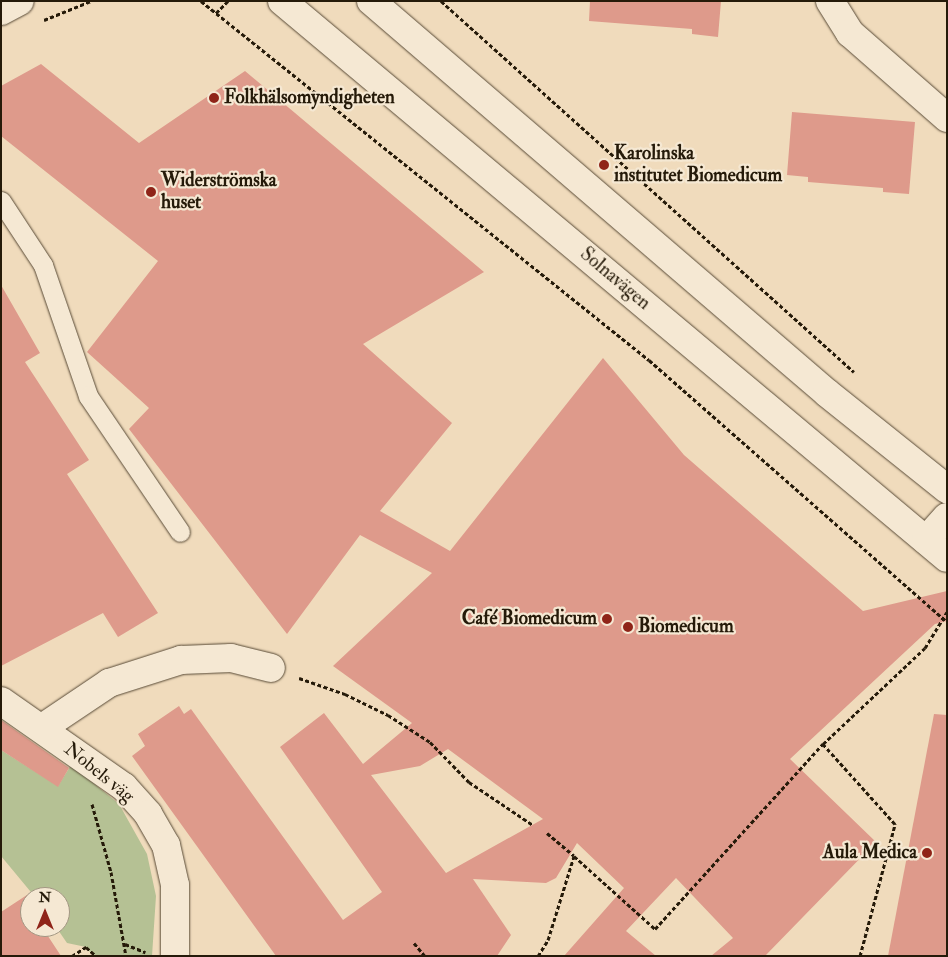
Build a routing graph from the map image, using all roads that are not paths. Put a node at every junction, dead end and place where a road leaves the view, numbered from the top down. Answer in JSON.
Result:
{"nodes":[{"id":1,"x":20,"y":1,"type":"edge"},
{"id":2,"x":282,"y":1,"type":"edge"},
{"id":3,"x":371,"y":1,"type":"edge"},
{"id":4,"x":830,"y":1,"type":"edge"},
{"id":5,"x":1,"y":11,"type":"edge"},
{"id":6,"x":947,"y":118,"type":"edge"},
{"id":7,"x":1,"y":201,"type":"edge"},
{"id":8,"x":947,"y":489,"type":"edge"},
{"id":9,"x":947,"y":517,"type":"edge"},
{"id":10,"x":180,"y":532,"type":"dead end"},
{"id":11,"x":926,"y":540,"type":"junction"},
{"id":12,"x":947,"y":558,"type":"edge"},
{"id":13,"x":271,"y":668,"type":"road end"},
{"id":14,"x":1,"y":701,"type":"edge"},
{"id":15,"x":42,"y":728,"type":"junction"},
{"id":16,"x":163,"y":954,"type":"edge"}],
"edges":[{"from":1,"to":5,"type":"main road"},
{"from":2,"to":11,"type":"main road","name":"Solnavägen"},
{"from":3,"to":8,"type":"main road"},
{"from":4,"to":6,"type":"main road"},
{"from":7,"to":10,"type":"lane"},
{"from":9,"to":11,"type":"main road"},
{"from":11,"to":12,"type":"main road","name":"Solnavägen"},
{"from":13,"to":15,"type":"main road"},
{"from":14,"to":15,"type":"main road","name":"Nobels väg"},
{"from":15,"to":16,"type":"main road","name":"Nobels väg"}]}
